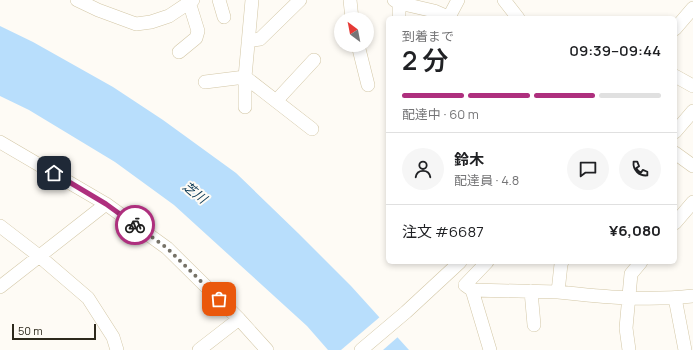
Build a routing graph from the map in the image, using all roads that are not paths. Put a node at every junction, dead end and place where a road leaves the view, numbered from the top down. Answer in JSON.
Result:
{"nodes":[{"id":1,"x":77,"y":0,"type":"edge"},
{"id":2,"x":219,"y":0,"type":"edge"},
{"id":3,"x":252,"y":0,"type":"edge"},
{"id":4,"x":300,"y":0,"type":"edge"},
{"id":5,"x":350,"y":0,"type":"edge"},
{"id":6,"x":458,"y":0,"type":"edge"},
{"id":7,"x":504,"y":0,"type":"edge"},
{"id":8,"x":191,"y":1,"type":"edge"},
{"id":9,"x":397,"y":2,"type":"edge"},
{"id":10,"x":693,"y":8,"type":"edge"},
{"id":11,"x":351,"y":12,"type":"edge"},
{"id":12,"x":399,"y":16,"type":"edge"},
{"id":13,"x":447,"y":16,"type":"edge"},
{"id":14,"x":450,"y":16,"type":"edge"},
{"id":15,"x":516,"y":16,"type":"edge"},
{"id":16,"x":224,"y":17,"type":"dead end"},
{"id":17,"x":677,"y":27,"type":"edge"},
{"id":18,"x":248,"y":41,"type":"junction"},
{"id":19,"x":179,"y":52,"type":"dead end"},
{"id":20,"x":360,"y":52,"type":"edge"},
{"id":21,"x":314,"y":60,"type":"dead end"},
{"id":22,"x":677,"y":77,"type":"edge"},
{"id":23,"x":245,"y":78,"type":"junction"},
{"id":24,"x":204,"y":82,"type":"dead end"},
{"id":25,"x":368,"y":85,"type":"dead end"},
{"id":26,"x":693,"y":86,"type":"edge"},
{"id":27,"x":276,"y":101,"type":"junction"},
{"id":28,"x":245,"y":107,"type":"dead end"},
{"id":29,"x":693,"y":111,"type":"edge"},
{"id":30,"x":312,"y":129,"type":"dead end"},
{"id":31,"x":677,"y":130,"type":"edge"},
{"id":32,"x":0,"y":142,"type":"edge"},
{"id":33,"x":677,"y":154,"type":"edge"},
{"id":34,"x":693,"y":166,"type":"edge"},
{"id":35,"x":693,"y":202,"type":"edge"},
{"id":36,"x":106,"y":204,"type":"junction"},
{"id":37,"x":677,"y":221,"type":"edge"},
{"id":38,"x":0,"y":226,"type":"edge"},
{"id":39,"x":39,"y":256,"type":"junction"},
{"id":40,"x":458,"y":264,"type":"edge"},
{"id":41,"x":486,"y":264,"type":"edge"},
{"id":42,"x":561,"y":264,"type":"edge"},
{"id":43,"x":639,"y":264,"type":"edge"},
{"id":44,"x":0,"y":287,"type":"edge"},
{"id":45,"x":468,"y":288,"type":"junction"},
{"id":46,"x":531,"y":291,"type":"junction"},
{"id":47,"x":558,"y":292,"type":"junction"},
{"id":48,"x":693,"y":296,"type":"edge"},
{"id":49,"x":630,"y":298,"type":"junction"},
{"id":50,"x":675,"y":298,"type":"junction"},
{"id":51,"x":240,"y":319,"type":"junction"},
{"id":52,"x":534,"y":325,"type":"dead end"},
{"id":53,"x":117,"y":350,"type":"edge"},
{"id":54,"x":199,"y":350,"type":"edge"},
{"id":55,"x":267,"y":350,"type":"edge"},
{"id":56,"x":362,"y":350,"type":"edge"},
{"id":57,"x":490,"y":350,"type":"edge"},
{"id":58,"x":629,"y":350,"type":"edge"},
{"id":59,"x":685,"y":350,"type":"edge"}],
"edges":[{"from":1,"to":8,"type":"street"},
{"from":2,"to":16,"type":"street"},
{"from":3,"to":18,"type":"street"},
{"from":4,"to":18,"type":"street"},
{"from":5,"to":11,"type":"street"},
{"from":6,"to":14,"type":"street"},
{"from":7,"to":15,"type":"street"},
{"from":8,"to":19,"type":"street"},
{"from":9,"to":12,"type":"street"},
{"from":9,"to":13,"type":"street"},
{"from":10,"to":17,"type":"street"},
{"from":18,"to":23,"type":"street"},
{"from":20,"to":25,"type":"street"},
{"from":21,"to":27,"type":"street"},
{"from":22,"to":26,"type":"street"},
{"from":23,"to":24,"type":"street"},
{"from":23,"to":27,"type":"street"},
{"from":23,"to":28,"type":"street"},
{"from":27,"to":30,"type":"street"},
{"from":29,"to":31,"type":"street"},
{"from":32,"to":36,"type":"street"},
{"from":33,"to":34,"type":"street"},
{"from":35,"to":37,"type":"street"},
{"from":36,"to":39,"type":"street"},
{"from":36,"to":51,"type":"street"},
{"from":38,"to":39,"type":"street"},
{"from":39,"to":44,"type":"street"},
{"from":39,"to":53,"type":"street"},
{"from":40,"to":56,"type":"street"},
{"from":41,"to":45,"type":"street"},
{"from":42,"to":47,"type":"street"},
{"from":43,"to":49,"type":"street"},
{"from":45,"to":46,"type":"street"},
{"from":45,"to":57,"type":"street"},
{"from":46,"to":47,"type":"street"},
{"from":46,"to":52,"type":"street"},
{"from":47,"to":49,"type":"street"},
{"from":48,"to":50,"type":"street"},
{"from":49,"to":50,"type":"street"},
{"from":49,"to":58,"type":"street"},
{"from":50,"to":59,"type":"street"},
{"from":51,"to":54,"type":"street"},
{"from":51,"to":55,"type":"street"}]}
